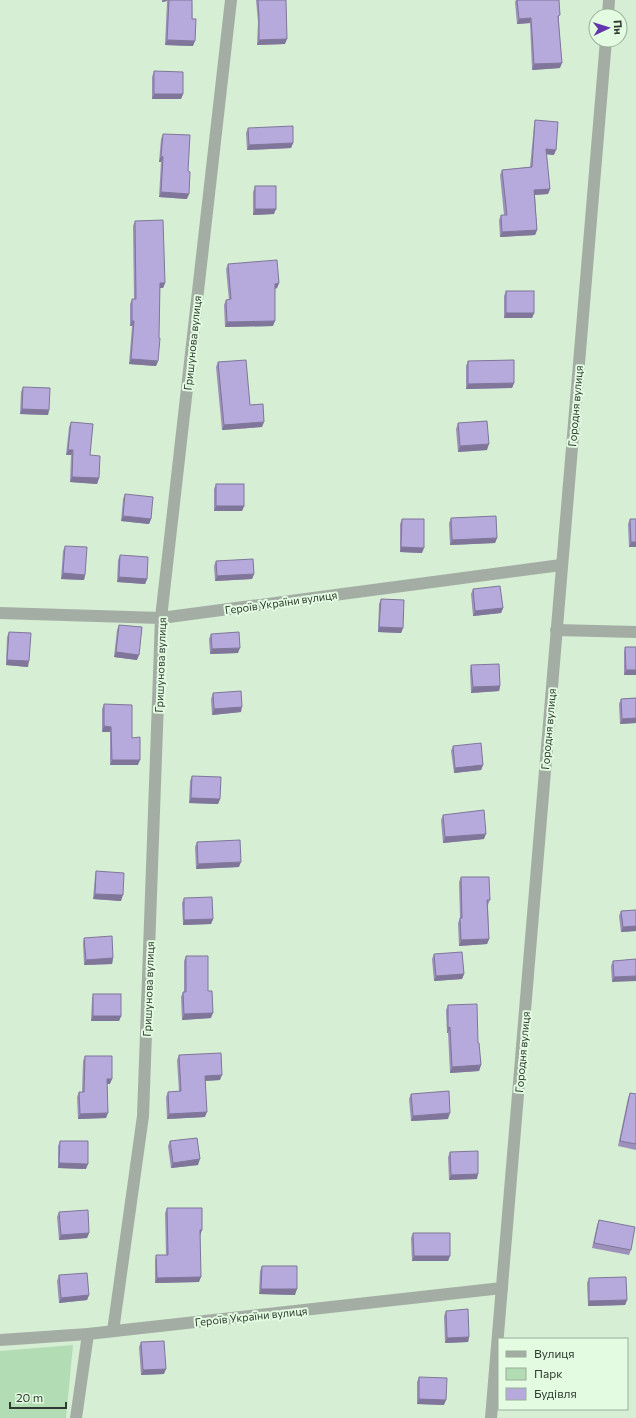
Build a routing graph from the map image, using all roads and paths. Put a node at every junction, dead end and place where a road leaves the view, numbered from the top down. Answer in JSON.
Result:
{"nodes":[{"id":1,"x":230,"y":0,"type":"edge"},
{"id":2,"x":605,"y":48,"type":"edge"},
{"id":3,"x":561,"y":565,"type":"junction"},
{"id":4,"x":0,"y":613,"type":"edge"},
{"id":5,"x":161,"y":618,"type":"junction"},
{"id":6,"x":556,"y":630,"type":"junction"},
{"id":7,"x":636,"y":632,"type":"edge"},
{"id":8,"x":502,"y":1288,"type":"junction"},
{"id":9,"x":113,"y":1331,"type":"junction"},
{"id":10,"x":88,"y":1334,"type":"junction"},
{"id":11,"x":0,"y":1340,"type":"edge"},
{"id":12,"x":76,"y":1418,"type":"edge"},
{"id":13,"x":491,"y":1418,"type":"edge"}],
"edges":[{"from":1,"to":5,"type":"street","name":"Гришунова вулиця"},
{"from":2,"to":3,"type":"street","name":"Городня вулиця"},
{"from":3,"to":5,"type":"street","name":"Героїв України вулиця"},
{"from":3,"to":6,"type":"street","name":"Городня вулиця"},
{"from":4,"to":5,"type":"street","name":"Героїв України вулиця"},
{"from":5,"to":9,"type":"street","name":"Гришунова вулиця"},
{"from":6,"to":7,"type":"street"},
{"from":6,"to":8,"type":"street","name":"Городня вулиця"},
{"from":8,"to":9,"type":"street","name":"Героїв України вулиця"},
{"from":8,"to":13,"type":"street","name":"Городня вулиця"},
{"from":9,"to":10,"type":"street","name":"Героїв України вулиця"},
{"from":10,"to":11,"type":"street","name":"Героїв України вулиця"},
{"from":10,"to":12,"type":"street"}]}
